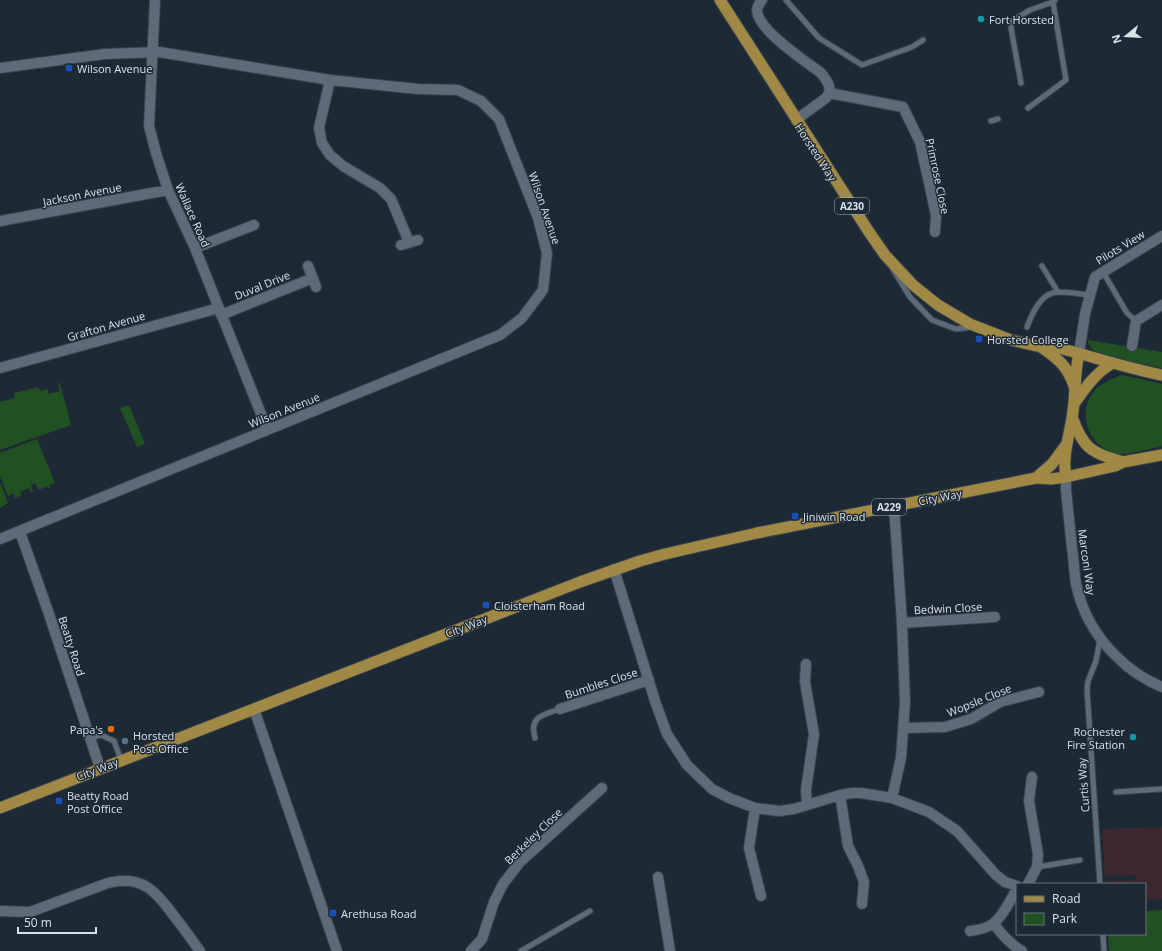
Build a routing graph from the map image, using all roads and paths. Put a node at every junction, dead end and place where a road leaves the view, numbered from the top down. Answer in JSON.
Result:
{"nodes":[{"id":1,"x":154,"y":0,"type":"edge"},
{"id":2,"x":720,"y":0,"type":"edge"},
{"id":3,"x":762,"y":0,"type":"edge"},
{"id":4,"x":786,"y":0,"type":"edge"},
{"id":5,"x":1054,"y":1,"type":"edge"},
{"id":6,"x":923,"y":40,"type":"dead end"},
{"id":7,"x":152,"y":52,"type":"junction"},
{"id":8,"x":0,"y":68,"type":"edge"},
{"id":9,"x":330,"y":80,"type":"junction"},
{"id":10,"x":1021,"y":83,"type":"dead end"},
{"id":11,"x":829,"y":93,"type":"junction"},
{"id":12,"x":1028,"y":108,"type":"dead end"},
{"id":13,"x":998,"y":119,"type":"dead end"},
{"id":14,"x":796,"y":120,"type":"junction"},
{"id":15,"x":991,"y":121,"type":"dead end"},
{"id":16,"x":168,"y":190,"type":"junction"},
{"id":17,"x":0,"y":221,"type":"edge"},
{"id":18,"x":254,"y":225,"type":"dead end"},
{"id":19,"x":935,"y":232,"type":"dead end"},
{"id":20,"x":1162,"y":236,"type":"edge"},
{"id":21,"x":409,"y":242,"type":"dead end"},
{"id":22,"x":195,"y":248,"type":"junction"},
{"id":23,"x":885,"y":255,"type":"junction"},
{"id":24,"x":308,"y":266,"type":"dead end"},
{"id":25,"x":1042,"y":266,"type":"dead end"},
{"id":26,"x":1103,"y":272,"type":"junction"},
{"id":27,"x":1058,"y":292,"type":"junction"},
{"id":28,"x":1090,"y":295,"type":"junction"},
{"id":29,"x":1162,"y":305,"type":"edge"},
{"id":30,"x":220,"y":311,"type":"junction"},
{"id":31,"x":1136,"y":321,"type":"junction"},
{"id":32,"x":975,"y":326,"type":"junction"},
{"id":33,"x":1027,"y":327,"type":"dead end"},
{"id":34,"x":1132,"y":346,"type":"dead end"},
{"id":35,"x":1041,"y":347,"type":"junction"},
{"id":36,"x":1079,"y":353,"type":"junction"},
{"id":37,"x":1114,"y":363,"type":"junction"},
{"id":38,"x":0,"y":368,"type":"edge"},
{"id":39,"x":1162,"y":375,"type":"edge"},
{"id":40,"x":1075,"y":388,"type":"junction"},
{"id":41,"x":1073,"y":404,"type":"junction"},
{"id":42,"x":1072,"y":417,"type":"junction"},
{"id":43,"x":267,"y":429,"type":"junction"},
{"id":44,"x":1067,"y":444,"type":"junction"},
{"id":45,"x":1162,"y":455,"type":"edge"},
{"id":46,"x":1123,"y":462,"type":"junction"},
{"id":47,"x":1066,"y":477,"type":"junction"},
{"id":48,"x":1036,"y":478,"type":"junction"},
{"id":49,"x":894,"y":506,"type":"junction"},
{"id":50,"x":20,"y":532,"type":"junction"},
{"id":51,"x":0,"y":539,"type":"edge"},
{"id":52,"x":614,"y":570,"type":"junction"},
{"id":53,"x":996,"y":617,"type":"dead end"},
{"id":54,"x":902,"y":623,"type":"junction"},
{"id":55,"x":1100,"y":638,"type":"junction"},
{"id":56,"x":806,"y":664,"type":"dead end"},
{"id":57,"x":649,"y":680,"type":"junction"},
{"id":58,"x":1162,"y":687,"type":"edge"},
{"id":59,"x":1039,"y":692,"type":"dead end"},
{"id":60,"x":254,"y":709,"type":"junction"},
{"id":61,"x":560,"y":709,"type":"joint"},
{"id":62,"x":904,"y":728,"type":"junction"},
{"id":63,"x":90,"y":738,"type":"junction"},
{"id":64,"x":535,"y":738,"type":"dead end"},
{"id":65,"x":121,"y":760,"type":"junction"},
{"id":66,"x":100,"y":768,"type":"junction"},
{"id":67,"x":1032,"y":777,"type":"dead end"},
{"id":68,"x":602,"y":788,"type":"dead end"},
{"id":69,"x":1162,"y":789,"type":"edge"},
{"id":70,"x":1116,"y":792,"type":"dead end"},
{"id":71,"x":840,"y":795,"type":"junction"},
{"id":72,"x":892,"y":798,"type":"junction"},
{"id":73,"x":807,"y":805,"type":"junction"},
{"id":74,"x":0,"y":808,"type":"edge"},
{"id":75,"x":755,"y":808,"type":"junction"},
{"id":76,"x":1080,"y":860,"type":"dead end"},
{"id":77,"x":1036,"y":867,"type":"junction"},
{"id":78,"x":658,"y":877,"type":"dead end"},
{"id":79,"x":1028,"y":883,"type":"edge"},
{"id":80,"x":1100,"y":883,"type":"edge"},
{"id":81,"x":1016,"y":888,"type":"edge"},
{"id":82,"x":1016,"y":890,"type":"edge"},
{"id":83,"x":761,"y":896,"type":"dead end"},
{"id":84,"x":862,"y":904,"type":"dead end"},
{"id":85,"x":0,"y":910,"type":"edge"},
{"id":86,"x":590,"y":912,"type":"dead end"},
{"id":87,"x":994,"y":924,"type":"junction"},
{"id":88,"x":970,"y":931,"type":"dead end"},
{"id":89,"x":1103,"y":935,"type":"edge"},
{"id":90,"x":200,"y":951,"type":"edge"},
{"id":91,"x":337,"y":951,"type":"edge"},
{"id":92,"x":471,"y":951,"type":"edge"},
{"id":93,"x":521,"y":951,"type":"edge"},
{"id":94,"x":670,"y":951,"type":"edge"},
{"id":95,"x":1022,"y":951,"type":"edge"},
{"id":96,"x":1104,"y":951,"type":"edge"}],
"edges":[{"from":1,"to":7,"type":"street","name":"Wallace Road"},
{"from":2,"to":14,"type":"main road","name":"Horsted Way","number":"A230"},
{"from":3,"to":11,"type":"street"},
{"from":4,"to":6,"type":"lane"},
{"from":5,"to":10,"type":"lane"},
{"from":5,"to":12,"type":"lane"},
{"from":7,"to":8,"type":"street","name":"Wilson Avenue"},
{"from":7,"to":9,"type":"street","name":"Wilson Avenue"},
{"from":7,"to":16,"type":"street","name":"Wallace Road"},
{"from":9,"to":21,"type":"street"},
{"from":9,"to":43,"type":"street","name":"Wilson Avenue"},
{"from":11,"to":14,"type":"street"},
{"from":11,"to":19,"type":"street","name":"Primrose Close"},
{"from":13,"to":15,"type":"lane"},
{"from":14,"to":23,"type":"main road","name":"Horsted Way","number":"A230"},
{"from":16,"to":17,"type":"street","name":"Jackson Avenue"},
{"from":16,"to":22,"type":"street","name":"Wallace Road"},
{"from":18,"to":22,"type":"street"},
{"from":20,"to":26,"type":"street","name":"Pilots View"},
{"from":22,"to":30,"type":"street","name":"Wallace Road"},
{"from":23,"to":32,"type":"main road","name":"Horsted Way","number":"A230"},
{"from":23,"to":32,"type":"lane"},
{"from":24,"to":30,"type":"street","name":"Duval Drive"},
{"from":25,"to":27,"type":"lane"},
{"from":26,"to":28,"type":"street","name":"Pilots View"},
{"from":26,"to":31,"type":"lane"},
{"from":27,"to":28,"type":"lane"},
{"from":27,"to":33,"type":"lane"},
{"from":28,"to":36,"type":"street","name":"Pilots View"},
{"from":29,"to":31,"type":"street"},
{"from":30,"to":38,"type":"street","name":"Grafton Avenue"},
{"from":30,"to":43,"type":"street","name":"Wallace Road"},
{"from":31,"to":34,"type":"street"},
{"from":32,"to":35,"type":"main road","name":"Horsted Way","number":"A230"},
{"from":35,"to":36,"type":"main road","name":"Horsted Way","number":"A230"},
{"from":35,"to":40,"type":"main road"},
{"from":36,"to":37,"type":"main road","name":"Horsted Way"},
{"from":36,"to":40,"type":"main road"},
{"from":37,"to":39,"type":"main road","name":"Horsted Way"},
{"from":37,"to":41,"type":"main road"},
{"from":40,"to":41,"type":"main road"},
{"from":41,"to":42,"type":"main road"},
{"from":42,"to":44,"type":"main road"},
{"from":42,"to":46,"type":"main road"},
{"from":43,"to":50,"type":"street","name":"Wilson Avenue"},
{"from":44,"to":47,"type":"main road"},
{"from":44,"to":48,"type":"main road"},
{"from":45,"to":46,"type":"main road","number":"A229"},
{"from":46,"to":47,"type":"main road","number":"A229"},
{"from":47,"to":48,"type":"main road","name":"City Way","number":"A229"},
{"from":47,"to":55,"type":"street","name":"Marconi Way"},
{"from":48,"to":49,"type":"main road","name":"City Way","number":"A229"},
{"from":49,"to":52,"type":"main road","name":"City Way","number":"A229"},
{"from":49,"to":54,"type":"street"},
{"from":50,"to":51,"type":"street","name":"Wilson Avenue"},
{"from":50,"to":63,"type":"street","name":"Beatty Road"},
{"from":52,"to":57,"type":"street"},
{"from":52,"to":60,"type":"main road","name":"City Way","number":"A229"},
{"from":53,"to":54,"type":"street","name":"Bedwin Close"},
{"from":54,"to":62,"type":"street"},
{"from":55,"to":58,"type":"street","name":"Marconi Way"},
{"from":55,"to":80,"type":"lane","name":"Curtis Way"},
{"from":56,"to":73,"type":"street"},
{"from":57,"to":61,"type":"street","name":"Bumbles Close"},
{"from":57,"to":75,"type":"street"},
{"from":59,"to":62,"type":"street","name":"Wopsle Close"},
{"from":60,"to":65,"type":"main road","name":"City Way","number":"A229"},
{"from":60,"to":91,"type":"street"},
{"from":61,"to":64,"type":"lane"},
{"from":62,"to":72,"type":"street"},
{"from":63,"to":65,"type":"lane"},
{"from":63,"to":66,"type":"street","name":"Beatty Road"},
{"from":65,"to":66,"type":"main road","name":"City Way","number":"A229"},
{"from":66,"to":74,"type":"main road","name":"City Way","number":"A229"},
{"from":67,"to":77,"type":"street"},
{"from":68,"to":92,"type":"street","name":"Berkeley Close"},
{"from":69,"to":70,"type":"lane"},
{"from":71,"to":72,"type":"street"},
{"from":71,"to":73,"type":"street"},
{"from":71,"to":84,"type":"street"},
{"from":72,"to":81,"type":"street"},
{"from":73,"to":75,"type":"street"},
{"from":75,"to":83,"type":"street"},
{"from":76,"to":77,"type":"lane"},
{"from":77,"to":79,"type":"street"},
{"from":78,"to":94,"type":"street"},
{"from":82,"to":87,"type":"street"},
{"from":85,"to":90,"type":"street"},
{"from":86,"to":93,"type":"lane"},
{"from":87,"to":88,"type":"street"},
{"from":87,"to":95,"type":"street"},
{"from":89,"to":96,"type":"lane"}]}
